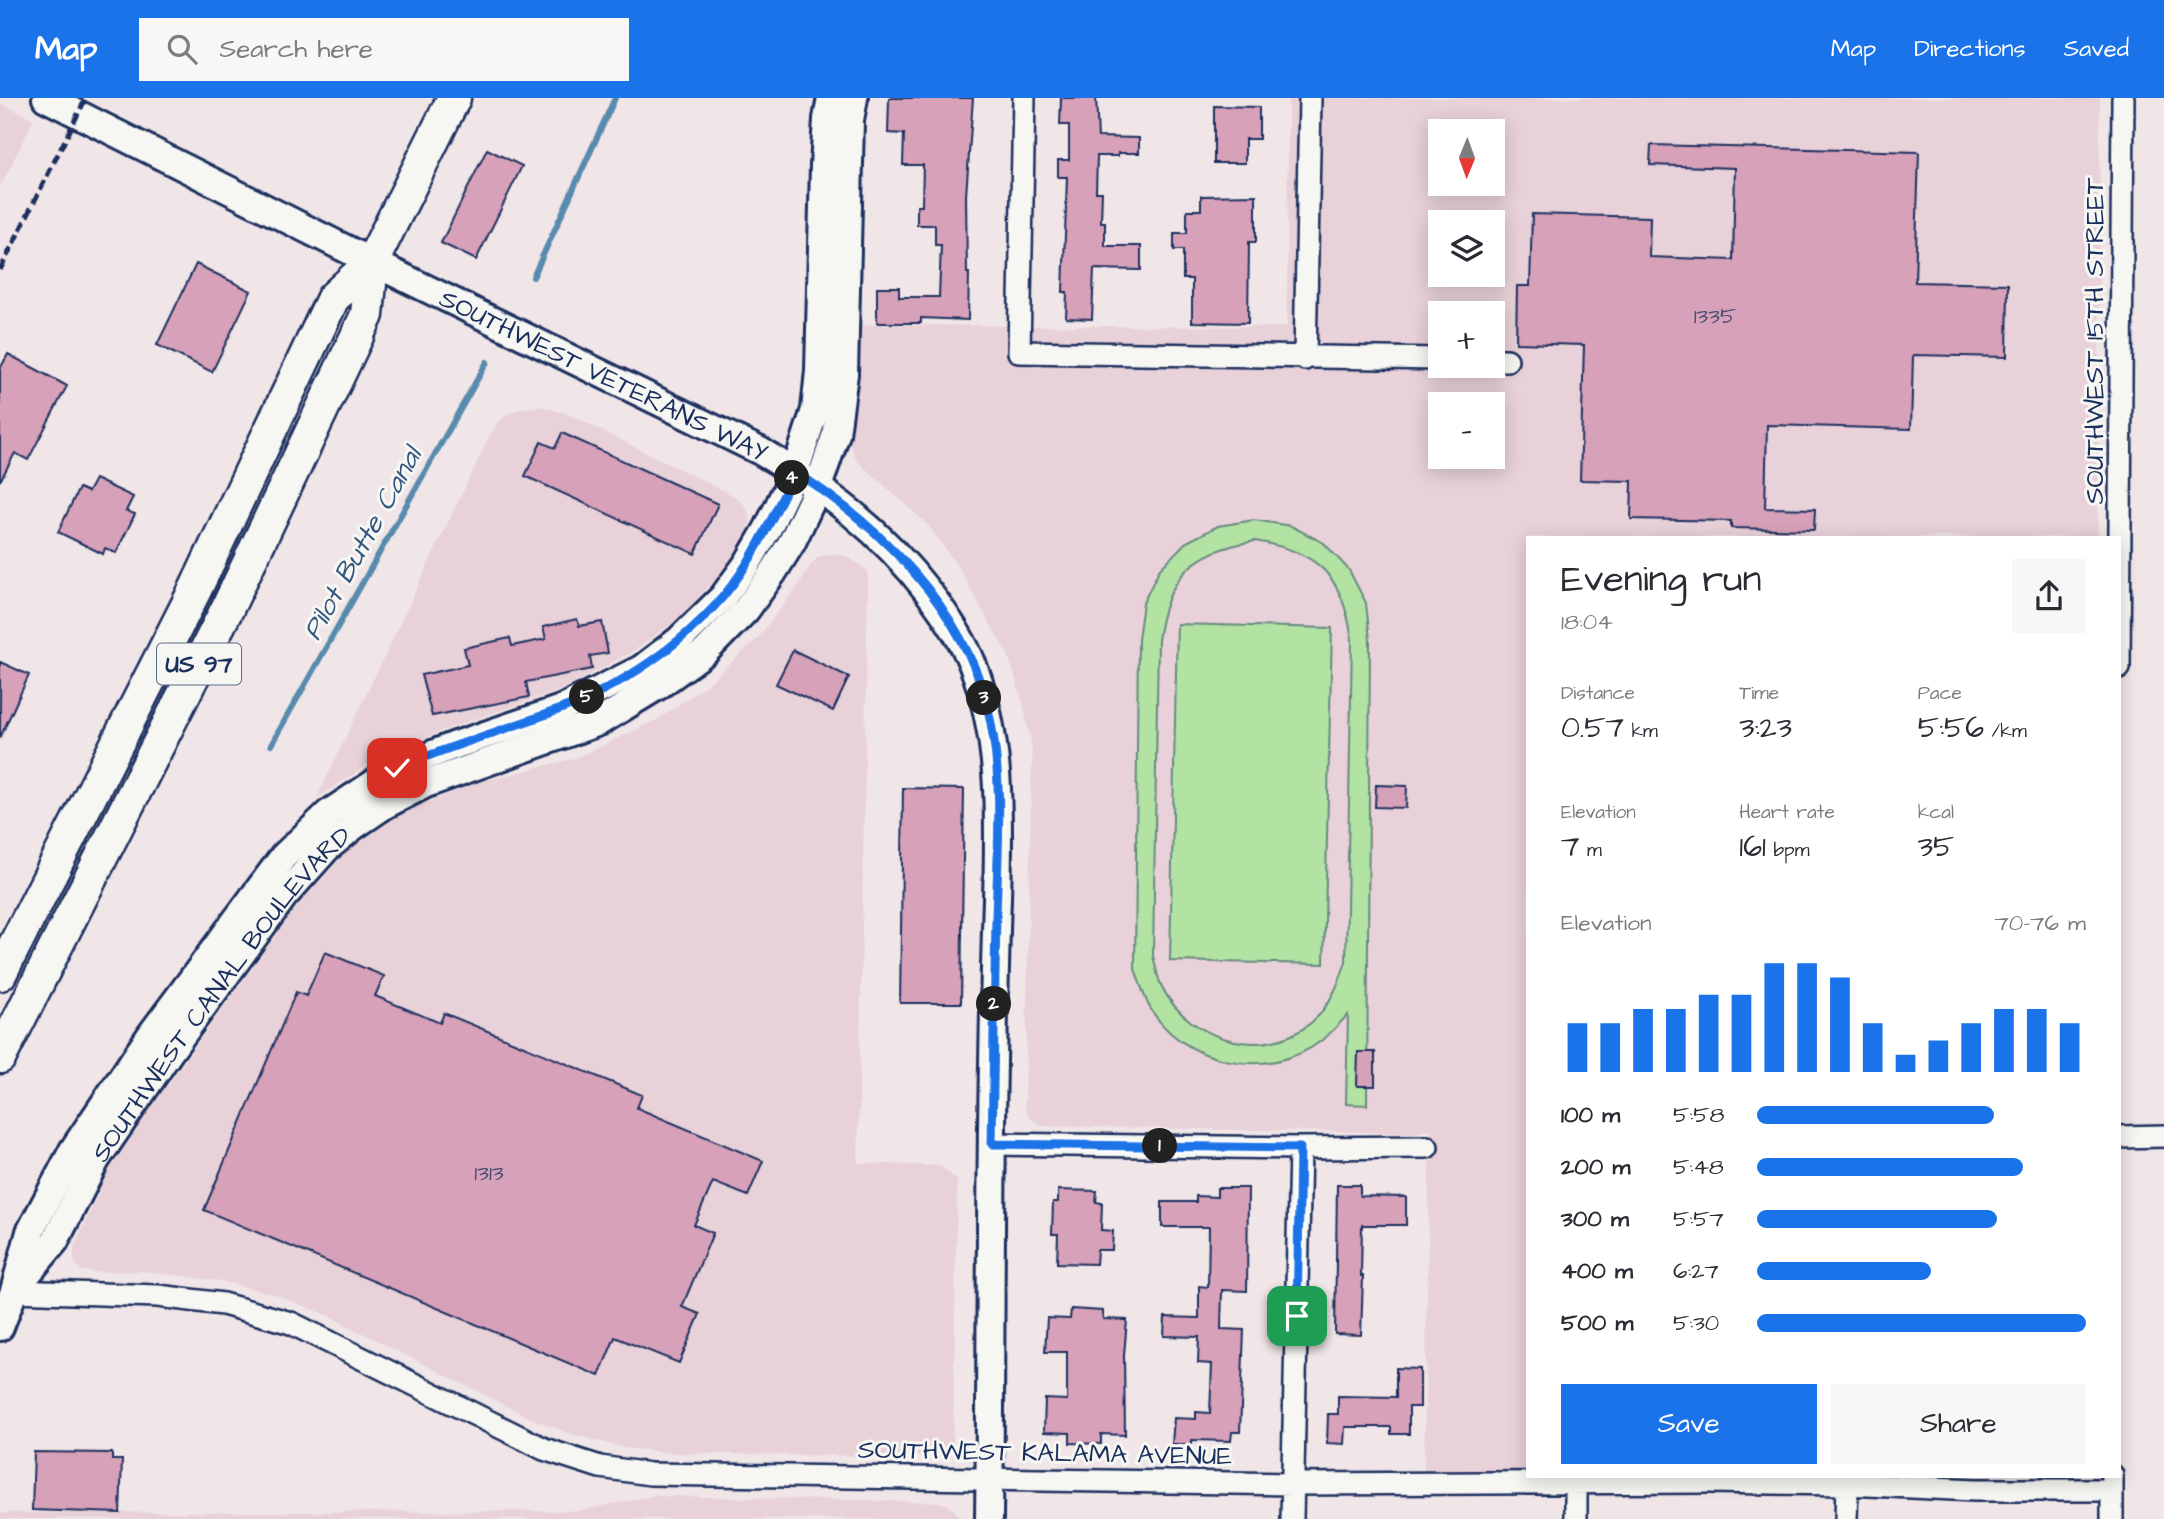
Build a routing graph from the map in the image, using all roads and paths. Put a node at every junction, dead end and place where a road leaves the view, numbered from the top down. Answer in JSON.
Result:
{"nodes":[{"id":1,"x":46,"y":98,"type":"edge"},
{"id":2,"x":454,"y":98,"type":"edge"},
{"id":3,"x":831,"y":98,"type":"edge"},
{"id":4,"x":854,"y":98,"type":"edge"},
{"id":5,"x":1024,"y":98,"type":"edge"},
{"id":6,"x":1310,"y":98,"type":"edge"},
{"id":7,"x":2123,"y":98,"type":"edge"},
{"id":8,"x":372,"y":262,"type":"junction"},
{"id":9,"x":1305,"y":359,"type":"junction"},
{"id":10,"x":1428,"y":359,"type":"edge"},
{"id":11,"x":795,"y":472,"type":"junction"},
{"id":12,"x":818,"y":486,"type":"junction"},
{"id":13,"x":2120,"y":536,"type":"edge"},
{"id":14,"x":0,"y":974,"type":"edge"},
{"id":15,"x":0,"y":1057,"type":"edge"},
{"id":16,"x":2164,"y":1136,"type":"edge"},
{"id":17,"x":2121,"y":1137,"type":"edge"},
{"id":18,"x":992,"y":1144,"type":"junction"},
{"id":19,"x":1427,"y":1147,"type":"dead end"},
{"id":20,"x":1300,"y":1148,"type":"junction"},
{"id":21,"x":14,"y":1291,"type":"junction"},
{"id":22,"x":0,"y":1328,"type":"edge"},
{"id":23,"x":990,"y":1480,"type":"junction"},
{"id":24,"x":1576,"y":1483,"type":"junction"},
{"id":25,"x":2112,"y":1483,"type":"edge"},
{"id":26,"x":1293,"y":1484,"type":"junction"},
{"id":27,"x":1847,"y":1484,"type":"junction"},
{"id":28,"x":989,"y":1519,"type":"edge"},
{"id":29,"x":1292,"y":1519,"type":"edge"},
{"id":30,"x":1576,"y":1519,"type":"edge"},
{"id":31,"x":1846,"y":1519,"type":"edge"},
{"id":32,"x":2112,"y":1519,"type":"edge"}],
"edges":[{"from":1,"to":8,"type":"main road","name":"SOUTHWEST VETERANS WAY"},
{"from":2,"to":8,"type":"highway","number":"US 97"},
{"from":3,"to":11,"type":"main road","name":"SOUTHWEST CANAL BOULEVARD"},
{"from":4,"to":12,"type":"main road","name":"SOUTHWEST CANAL BOULEVARD"},
{"from":5,"to":9,"type":"street"},
{"from":6,"to":9,"type":"street"},
{"from":7,"to":13,"type":"street","name":"SOUTHWEST 15TH STREET"},
{"from":8,"to":11,"type":"main road","name":"SOUTHWEST VETERANS WAY"},
{"from":8,"to":14,"type":"highway","number":"US 97"},
{"from":8,"to":15,"type":"highway","number":"US 97"},
{"from":9,"to":10,"type":"street"},
{"from":11,"to":12,"type":"main road","name":"SOUTHWEST VETERANS WAY"},
{"from":11,"to":21,"type":"main road","name":"SOUTHWEST CANAL BOULEVARD"},
{"from":12,"to":18,"type":"main road","name":"SOUTHWEST VETERANS WAY"},
{"from":12,"to":21,"type":"main road","name":"SOUTHWEST CANAL BOULEVARD"},
{"from":16,"to":17,"type":"street"},
{"from":18,"to":20,"type":"street"},
{"from":18,"to":23,"type":"main road","name":"SOUTHWEST VETERANS WAY"},
{"from":19,"to":20,"type":"street"},
{"from":20,"to":26,"type":"street"},
{"from":21,"to":22,"type":"main road","name":"SOUTHWEST CANAL BOULEVARD"},
{"from":21,"to":23,"type":"street","name":"SOUTHWEST KALAMA AVENUE"},
{"from":23,"to":26,"type":"street","name":"SOUTHWEST KALAMA AVENUE"},
{"from":23,"to":28,"type":"main road","name":"SOUTHWEST VETERANS WAY"},
{"from":24,"to":26,"type":"street","name":"SOUTHWEST KALAMA AVENUE"},
{"from":24,"to":27,"type":"street","name":"SOUTHWEST KALAMA AVENUE"},
{"from":24,"to":30,"type":"street"},
{"from":25,"to":27,"type":"street","name":"SOUTHWEST KALAMA AVENUE"},
{"from":25,"to":32,"type":"street"},
{"from":26,"to":29,"type":"street"},
{"from":27,"to":31,"type":"street"}]}
